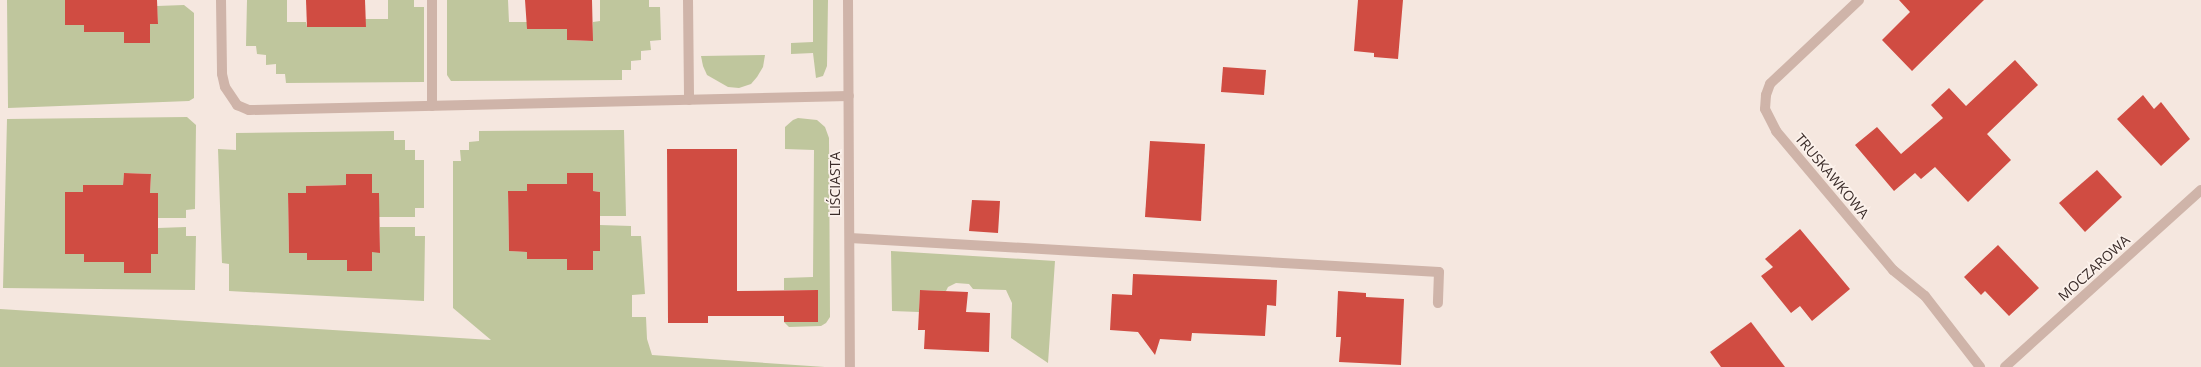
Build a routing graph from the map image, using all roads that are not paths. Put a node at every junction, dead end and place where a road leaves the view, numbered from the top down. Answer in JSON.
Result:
{"nodes":[{"id":1,"x":221,"y":0,"type":"edge"},
{"id":2,"x":432,"y":0,"type":"edge"},
{"id":3,"x":688,"y":0,"type":"edge"},
{"id":4,"x":848,"y":0,"type":"edge"},
{"id":5,"x":1859,"y":0,"type":"edge"},
{"id":6,"x":848,"y":96,"type":"junction"},
{"id":7,"x":689,"y":100,"type":"junction"},
{"id":8,"x":432,"y":106,"type":"junction"},
{"id":9,"x":2201,"y":190,"type":"edge"},
{"id":10,"x":850,"y":238,"type":"junction"},
{"id":11,"x":1438,"y":303,"type":"dead end"},
{"id":12,"x":850,"y":367,"type":"edge"},
{"id":13,"x":1980,"y":367,"type":"edge"},
{"id":14,"x":2005,"y":367,"type":"edge"}],
"edges":[{"from":1,"to":8,"type":"street"},
{"from":2,"to":8,"type":"street"},
{"from":3,"to":7,"type":"street"},
{"from":4,"to":6,"type":"street","name":"LIŚCIASTA"},
{"from":5,"to":13,"type":"street","name":"TRUSKAWKOWA"},
{"from":6,"to":7,"type":"street"},
{"from":6,"to":10,"type":"street","name":"LIŚCIASTA"},
{"from":7,"to":8,"type":"street"},
{"from":9,"to":14,"type":"street","name":"MOCZAROWA"},
{"from":10,"to":11,"type":"street"},
{"from":10,"to":12,"type":"street","name":"LIŚCIASTA"}]}
